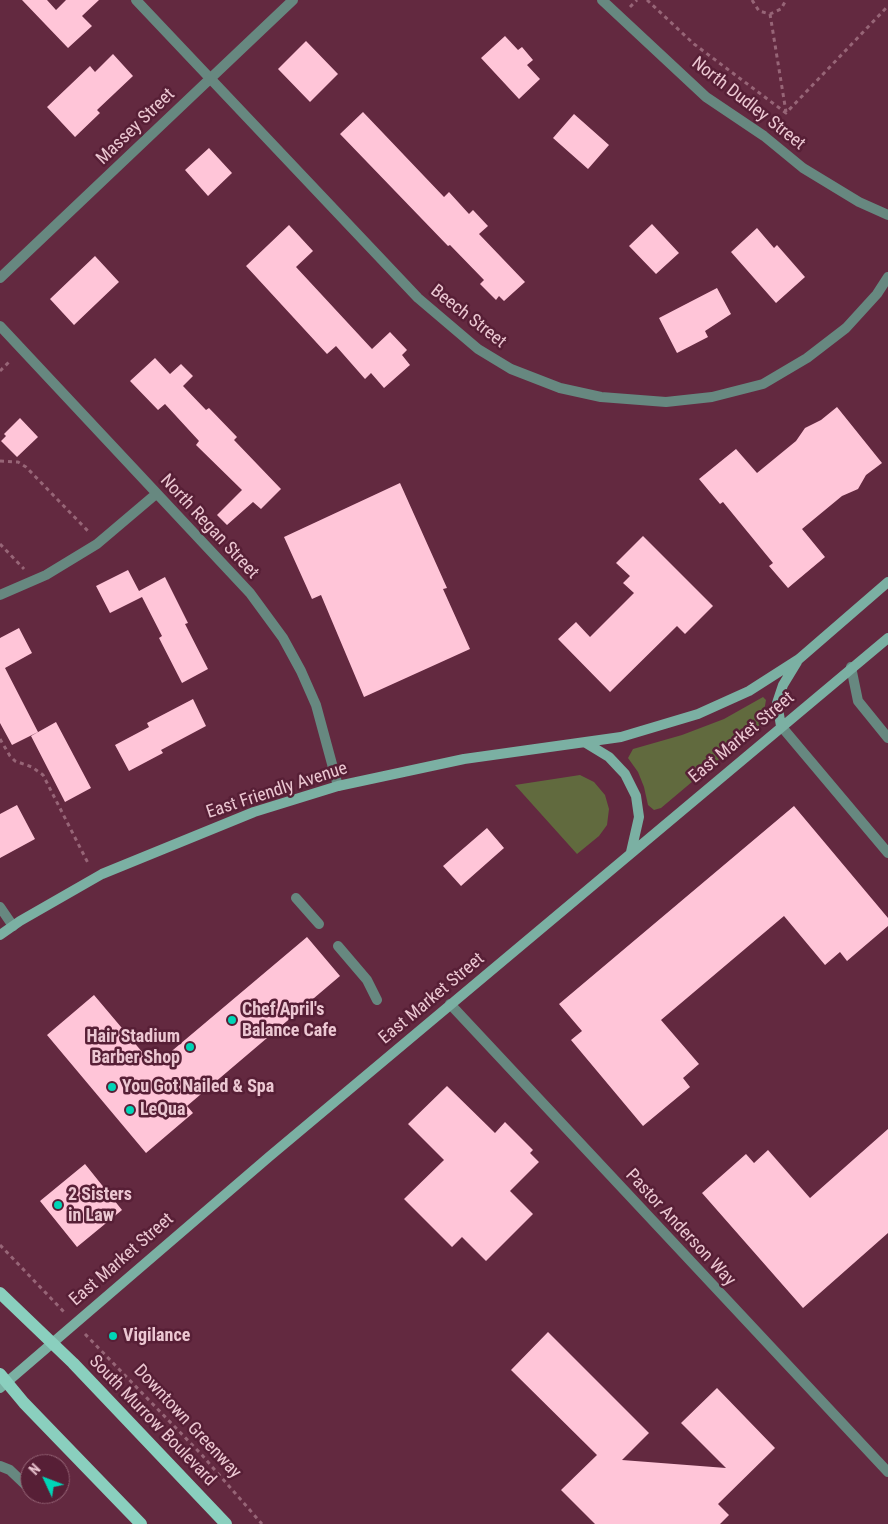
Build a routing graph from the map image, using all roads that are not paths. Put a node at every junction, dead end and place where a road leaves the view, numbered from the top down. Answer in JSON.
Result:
{"nodes":[{"id":1,"x":136,"y":0,"type":"edge"},
{"id":2,"x":294,"y":0,"type":"edge"},
{"id":3,"x":602,"y":0,"type":"edge"},
{"id":4,"x":209,"y":80,"type":"junction"},
{"id":5,"x":888,"y":215,"type":"edge"},
{"id":6,"x":888,"y":277,"type":"edge"},
{"id":7,"x":0,"y":278,"type":"edge"},
{"id":8,"x":0,"y":326,"type":"edge"},
{"id":9,"x":156,"y":494,"type":"junction"},
{"id":10,"x":888,"y":582,"type":"edge"},
{"id":11,"x":0,"y":595,"type":"edge"},
{"id":12,"x":888,"y":638,"type":"edge"},
{"id":13,"x":799,"y":659,"type":"junction"},
{"id":14,"x":851,"y":667,"type":"junction"},
{"id":15,"x":781,"y":726,"type":"junction"},
{"id":16,"x":888,"y":738,"type":"edge"},
{"id":17,"x":586,"y":743,"type":"junction"},
{"id":18,"x":338,"y":786,"type":"junction"},
{"id":19,"x":631,"y":852,"type":"junction"},
{"id":20,"x":888,"y":853,"type":"edge"},
{"id":21,"x":296,"y":898,"type":"dead end"},
{"id":22,"x":0,"y":907,"type":"edge"},
{"id":23,"x":319,"y":924,"type":"dead end"},
{"id":24,"x":13,"y":926,"type":"junction"},
{"id":25,"x":0,"y":935,"type":"edge"},
{"id":26,"x":338,"y":946,"type":"dead end"},
{"id":27,"x":377,"y":1000,"type":"dead end"},
{"id":28,"x":450,"y":1004,"type":"junction"},
{"id":29,"x":0,"y":1293,"type":"edge"},
{"id":30,"x":51,"y":1343,"type":"junction"},
{"id":31,"x":2,"y":1382,"type":"edge"},
{"id":32,"x":0,"y":1466,"type":"edge"},
{"id":33,"x":888,"y":1472,"type":"edge"},
{"id":34,"x":20,"y":1480,"type":"edge"},
{"id":35,"x":141,"y":1524,"type":"edge"},
{"id":36,"x":226,"y":1524,"type":"edge"}],
"edges":[{"from":1,"to":4,"type":"street","name":"Beech Street"},
{"from":2,"to":4,"type":"street","name":"Massey Street"},
{"from":3,"to":5,"type":"street","name":"North Dudley Street"},
{"from":4,"to":6,"type":"street","name":"Beech Street"},
{"from":4,"to":7,"type":"street","name":"Massey Street"},
{"from":8,"to":9,"type":"street","name":"North Regan Street"},
{"from":9,"to":11,"type":"street"},
{"from":9,"to":18,"type":"street","name":"North Regan Street"},
{"from":10,"to":13,"type":"main road","name":"East Market Street"},
{"from":12,"to":14,"type":"main road","name":"East Market Street"},
{"from":13,"to":15,"type":"main road"},
{"from":13,"to":17,"type":"main road","name":"East Market Street"},
{"from":14,"to":15,"type":"main road","name":"East Market Street"},
{"from":14,"to":16,"type":"street"},
{"from":15,"to":19,"type":"main road","name":"East Market Street"},
{"from":15,"to":20,"type":"street"},
{"from":17,"to":18,"type":"main road","name":"East Friendly Avenue"},
{"from":17,"to":19,"type":"main road"},
{"from":18,"to":24,"type":"main road","name":"East Friendly Avenue"},
{"from":19,"to":28,"type":"main road","name":"East Market Street"},
{"from":21,"to":23,"type":"street"},
{"from":22,"to":24,"type":"street"},
{"from":24,"to":25,"type":"main road","name":"East Friendly Avenue"},
{"from":26,"to":27,"type":"street"},
{"from":28,"to":30,"type":"main road","name":"East Market Street"},
{"from":28,"to":33,"type":"street","name":"Pastor Anderson Way"},
{"from":29,"to":30,"type":"main road","name":"South Murrow Boulevard"},
{"from":30,"to":31,"type":"main road","name":"East Market Street"},
{"from":30,"to":36,"type":"main road","name":"South Murrow Boulevard"},
{"from":31,"to":35,"type":"main road"},
{"from":32,"to":34,"type":"street"}]}
